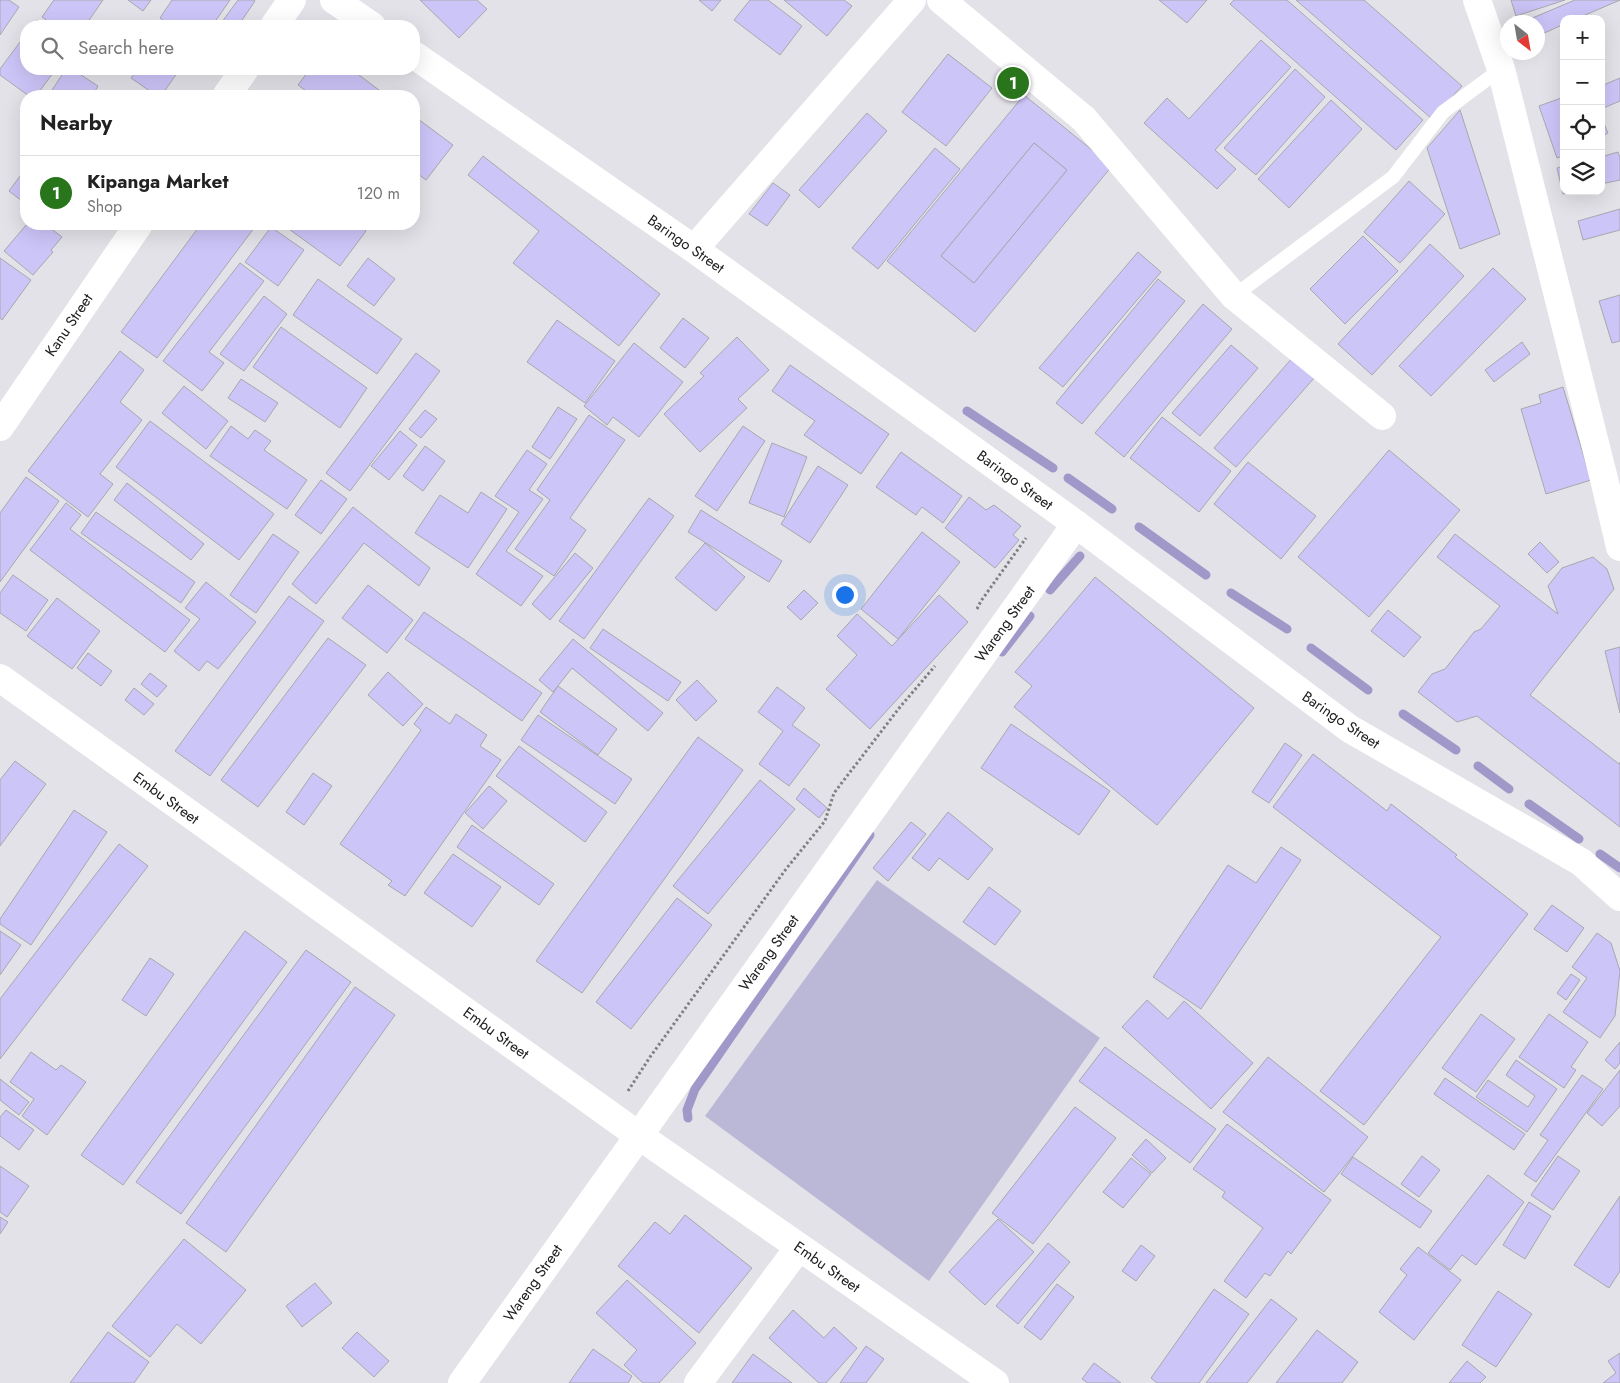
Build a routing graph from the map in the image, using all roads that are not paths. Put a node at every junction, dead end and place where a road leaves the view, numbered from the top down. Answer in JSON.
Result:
{"nodes":[{"id":1,"x":292,"y":0,"type":"edge"},
{"id":2,"x":334,"y":0,"type":"edge"},
{"id":3,"x":912,"y":0,"type":"edge"},
{"id":4,"x":941,"y":0,"type":"edge"},
{"id":5,"x":1477,"y":0,"type":"edge"},
{"id":6,"x":278,"y":20,"type":"edge"},
{"id":7,"x":363,"y":20,"type":"edge"},
{"id":8,"x":420,"y":60,"type":"edge"},
{"id":9,"x":1501,"y":70,"type":"junction"},
{"id":10,"x":241,"y":75,"type":"edge"},
{"id":11,"x":230,"y":90,"type":"edge"},
{"id":12,"x":135,"y":230,"type":"edge"},
{"id":13,"x":694,"y":249,"type":"junction"},
{"id":14,"x":1234,"y":296,"type":"junction"},
{"id":15,"x":1382,"y":416,"type":"dead end"},
{"id":16,"x":0,"y":427,"type":"edge"},
{"id":17,"x":1612,"y":477,"type":"edge"},
{"id":18,"x":1076,"y":524,"type":"junction"},
{"id":19,"x":1620,"y":548,"type":"edge"},
{"id":20,"x":0,"y":678,"type":"edge"},
{"id":21,"x":1620,"y":897,"type":"edge"},
{"id":22,"x":638,"y":1136,"type":"junction"},
{"id":23,"x":799,"y":1247,"type":"junction"},
{"id":24,"x":462,"y":1383,"type":"edge"},
{"id":25,"x":698,"y":1383,"type":"edge"},
{"id":26,"x":995,"y":1383,"type":"edge"}],
"edges":[{"from":1,"to":6,"type":"street"},
{"from":2,"to":7,"type":"street"},
{"from":3,"to":13,"type":"street"},
{"from":4,"to":14,"type":"street"},
{"from":5,"to":9,"type":"street"},
{"from":8,"to":13,"type":"street","name":"Baringo Street"},
{"from":9,"to":14,"type":"lane"},
{"from":9,"to":17,"type":"street"},
{"from":10,"to":11,"type":"street"},
{"from":12,"to":16,"type":"street","name":"Kanu Street"},
{"from":13,"to":18,"type":"street","name":"Baringo Street"},
{"from":14,"to":15,"type":"street"},
{"from":17,"to":19,"type":"street"},
{"from":18,"to":21,"type":"street","name":"Baringo Street"},
{"from":18,"to":22,"type":"street","name":"Wareng Street"},
{"from":20,"to":22,"type":"street","name":"Embu Street"},
{"from":22,"to":23,"type":"street","name":"Embu Street"},
{"from":22,"to":24,"type":"street","name":"Wareng Street"},
{"from":23,"to":25,"type":"street"},
{"from":23,"to":26,"type":"street","name":"Embu Street"}]}
